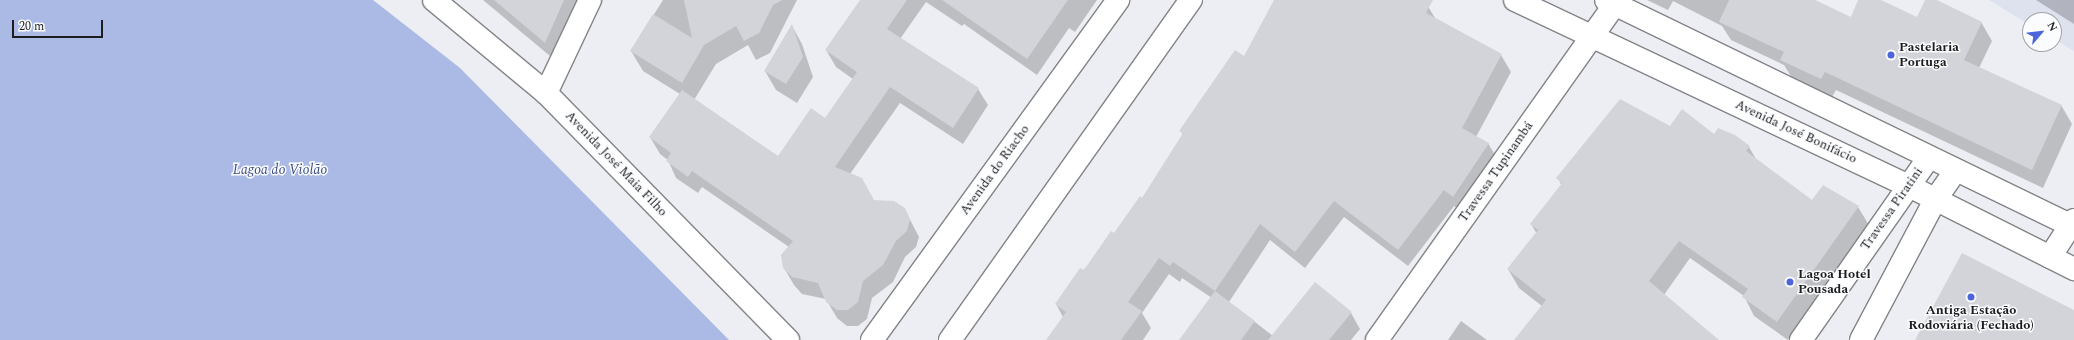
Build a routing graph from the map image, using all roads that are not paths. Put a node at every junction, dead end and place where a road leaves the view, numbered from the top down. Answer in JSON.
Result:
{"nodes":[{"id":1,"x":434,"y":0,"type":"edge"},
{"id":2,"x":590,"y":0,"type":"edge"},
{"id":3,"x":1118,"y":0,"type":"edge"},
{"id":4,"x":1191,"y":0,"type":"edge"},
{"id":5,"x":1515,"y":0,"type":"edge"},
{"id":6,"x":1610,"y":2,"type":"edge"},
{"id":7,"x":1592,"y":35,"type":"junction"},
{"id":8,"x":546,"y":93,"type":"junction"},
{"id":9,"x":1929,"y":157,"type":"junction"},
{"id":10,"x":1955,"y":171,"type":"junction"},
{"id":11,"x":1908,"y":186,"type":"junction"},
{"id":12,"x":1935,"y":200,"type":"junction"},
{"id":13,"x":2073,"y":224,"type":"edge"},
{"id":14,"x":2050,"y":257,"type":"junction"},
{"id":15,"x":2074,"y":270,"type":"edge"},
{"id":16,"x":788,"y":340,"type":"edge"},
{"id":17,"x":872,"y":340,"type":"edge"},
{"id":18,"x":950,"y":340,"type":"edge"},
{"id":19,"x":1377,"y":340,"type":"edge"},
{"id":20,"x":1802,"y":340,"type":"edge"},
{"id":21,"x":1861,"y":340,"type":"edge"}],
"edges":[{"from":1,"to":8,"type":"street","name":"Avenida José Maia Filho"},
{"from":2,"to":8,"type":"street"},
{"from":3,"to":17,"type":"street","name":"Avenida do Riacho"},
{"from":4,"to":18,"type":"street"},
{"from":5,"to":7,"type":"street","name":"Avenida José Bonifácio"},
{"from":6,"to":7,"type":"street","name":"Travessa Tupinambá"},
{"from":6,"to":9,"type":"street"},
{"from":7,"to":11,"type":"street","name":"Avenida José Bonifácio"},
{"from":7,"to":19,"type":"street","name":"Travessa Tupinambá"},
{"from":8,"to":16,"type":"street","name":"Avenida José Maia Filho"},
{"from":9,"to":10,"type":"street"},
{"from":9,"to":11,"type":"street","name":"Travessa Piratini"},
{"from":10,"to":12,"type":"street"},
{"from":10,"to":13,"type":"street"},
{"from":11,"to":12,"type":"street","name":"Avenida José Bonifácio"},
{"from":11,"to":20,"type":"street","name":"Travessa Piratini"},
{"from":12,"to":14,"type":"street","name":"Avenida José Bonifácio"},
{"from":12,"to":21,"type":"street"},
{"from":13,"to":14,"type":"street"},
{"from":14,"to":15,"type":"street","name":"Avenida José Bonifácio"}]}
